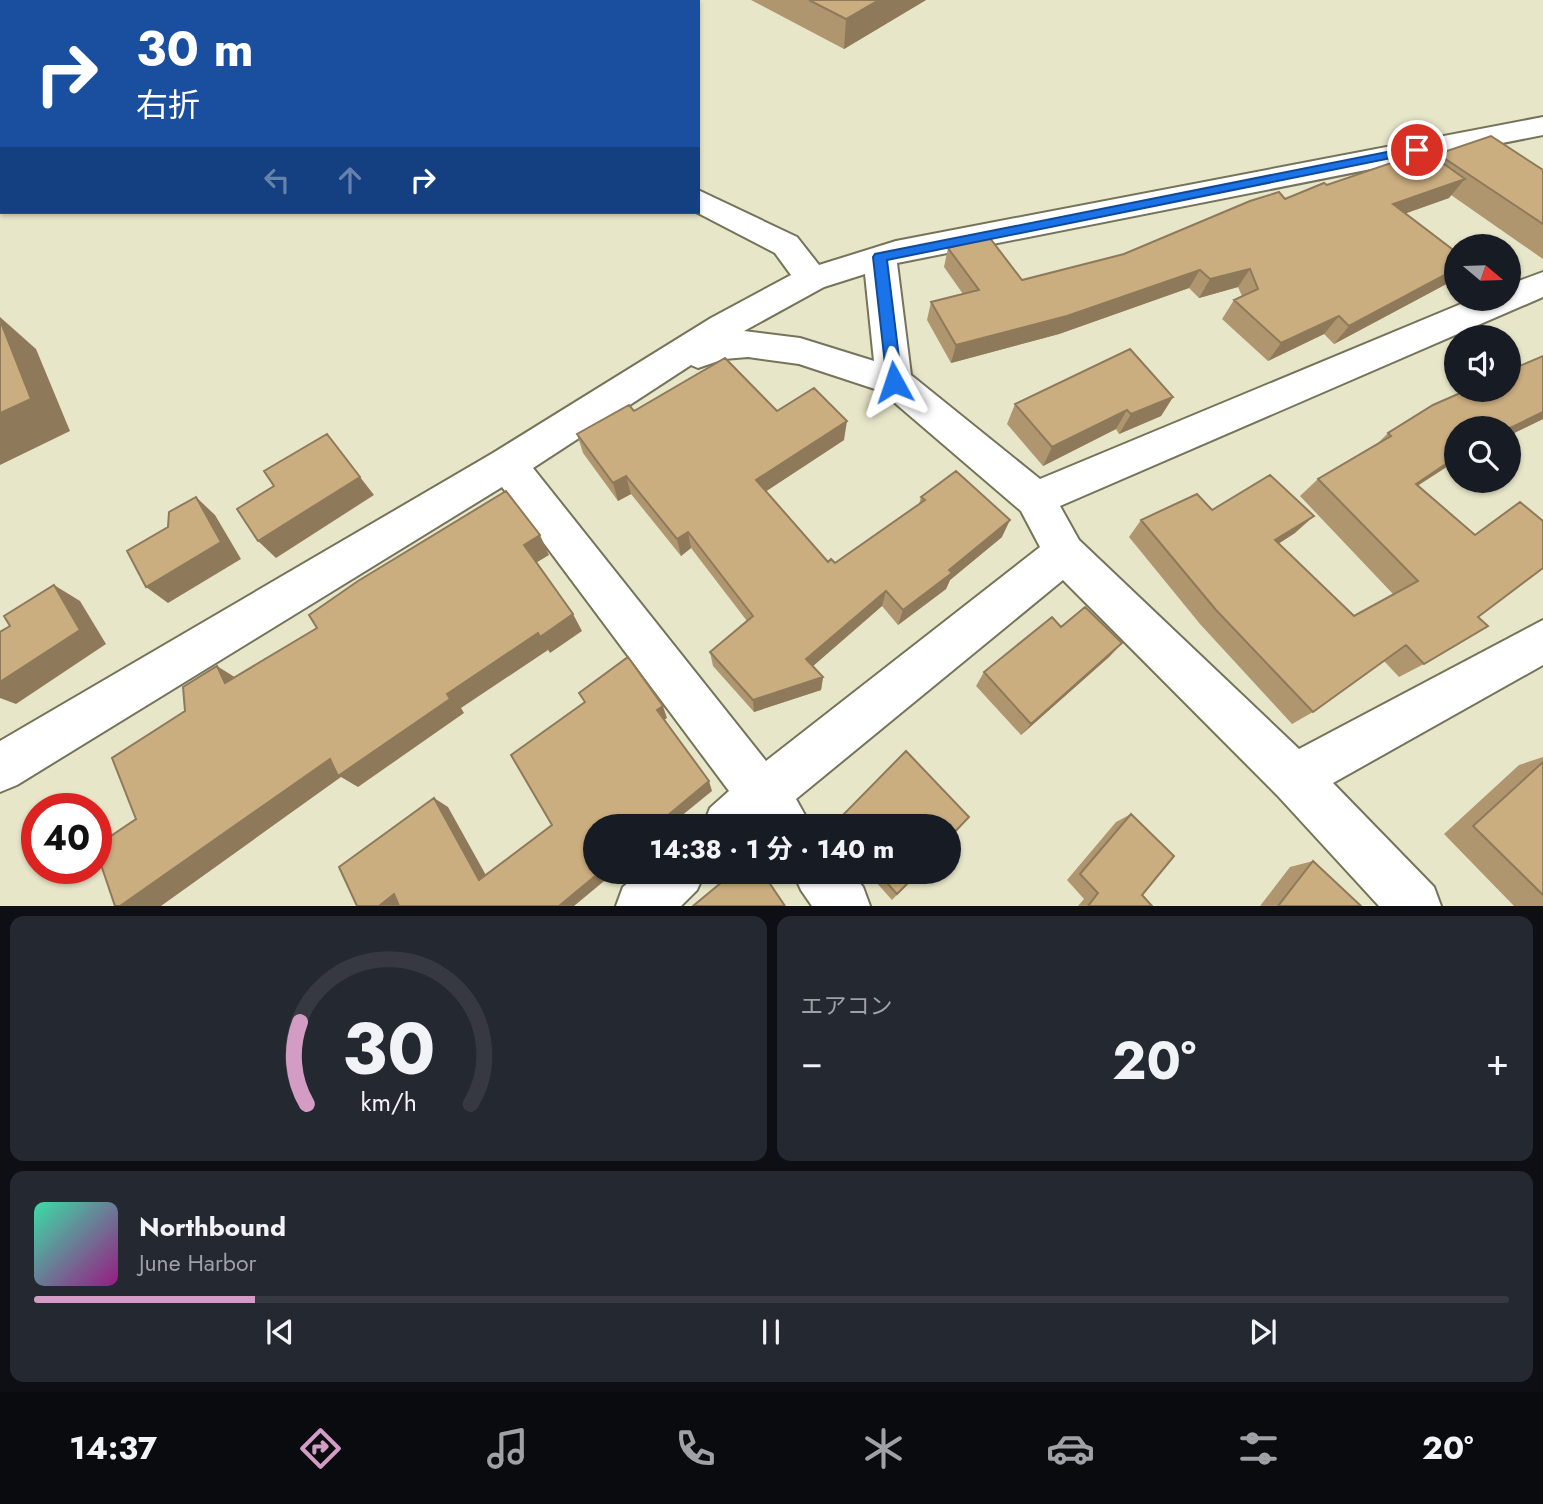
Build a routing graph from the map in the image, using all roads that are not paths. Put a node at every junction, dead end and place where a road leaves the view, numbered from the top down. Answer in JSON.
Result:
{"nodes":[{"id":1,"x":1543,"y":126,"type":"edge"},
{"id":2,"x":1472,"y":139,"type":"junction"},
{"id":3,"x":1502,"y":160,"type":"edge"},
{"id":4,"x":700,"y":201,"type":"edge"},
{"id":5,"x":880,"y":257,"type":"junction"},
{"id":6,"x":812,"y":279,"type":"junction"},
{"id":7,"x":1543,"y":284,"type":"edge"},
{"id":8,"x":1521,"y":293,"type":"edge"},
{"id":9,"x":1476,"y":312,"type":"edge"},
{"id":10,"x":653,"y":369,"type":"junction"},
{"id":11,"x":894,"y":382,"type":"junction"},
{"id":12,"x":507,"y":464,"type":"junction"},
{"id":13,"x":1035,"y":499,"type":"junction"},
{"id":14,"x":1064,"y":553,"type":"junction"},
{"id":15,"x":1543,"y":641,"type":"edge"},
{"id":16,"x":0,"y":768,"type":"edge"},
{"id":17,"x":1294,"y":778,"type":"junction"},
{"id":18,"x":774,"y":810,"type":"edge"},
{"id":19,"x":666,"y":884,"type":"edge"},
{"id":20,"x":828,"y":884,"type":"edge"},
{"id":21,"x":642,"y":905,"type":"edge"},
{"id":22,"x":844,"y":905,"type":"edge"},
{"id":23,"x":1415,"y":905,"type":"edge"}],
"edges":[{"from":1,"to":2,"type":"street"},
{"from":2,"to":3,"type":"street"},
{"from":2,"to":5,"type":"street"},
{"from":4,"to":6,"type":"street"},
{"from":5,"to":6,"type":"street"},
{"from":5,"to":11,"type":"street"},
{"from":6,"to":10,"type":"street"},
{"from":7,"to":8,"type":"street"},
{"from":9,"to":13,"type":"street"},
{"from":10,"to":11,"type":"street"},
{"from":10,"to":12,"type":"street"},
{"from":11,"to":13,"type":"street"},
{"from":12,"to":16,"type":"street"},
{"from":12,"to":18,"type":"street"},
{"from":13,"to":14,"type":"street"},
{"from":14,"to":17,"type":"street"},
{"from":14,"to":18,"type":"street"},
{"from":15,"to":17,"type":"street"},
{"from":17,"to":23,"type":"street"},
{"from":19,"to":21,"type":"street"},
{"from":20,"to":22,"type":"street"}]}
